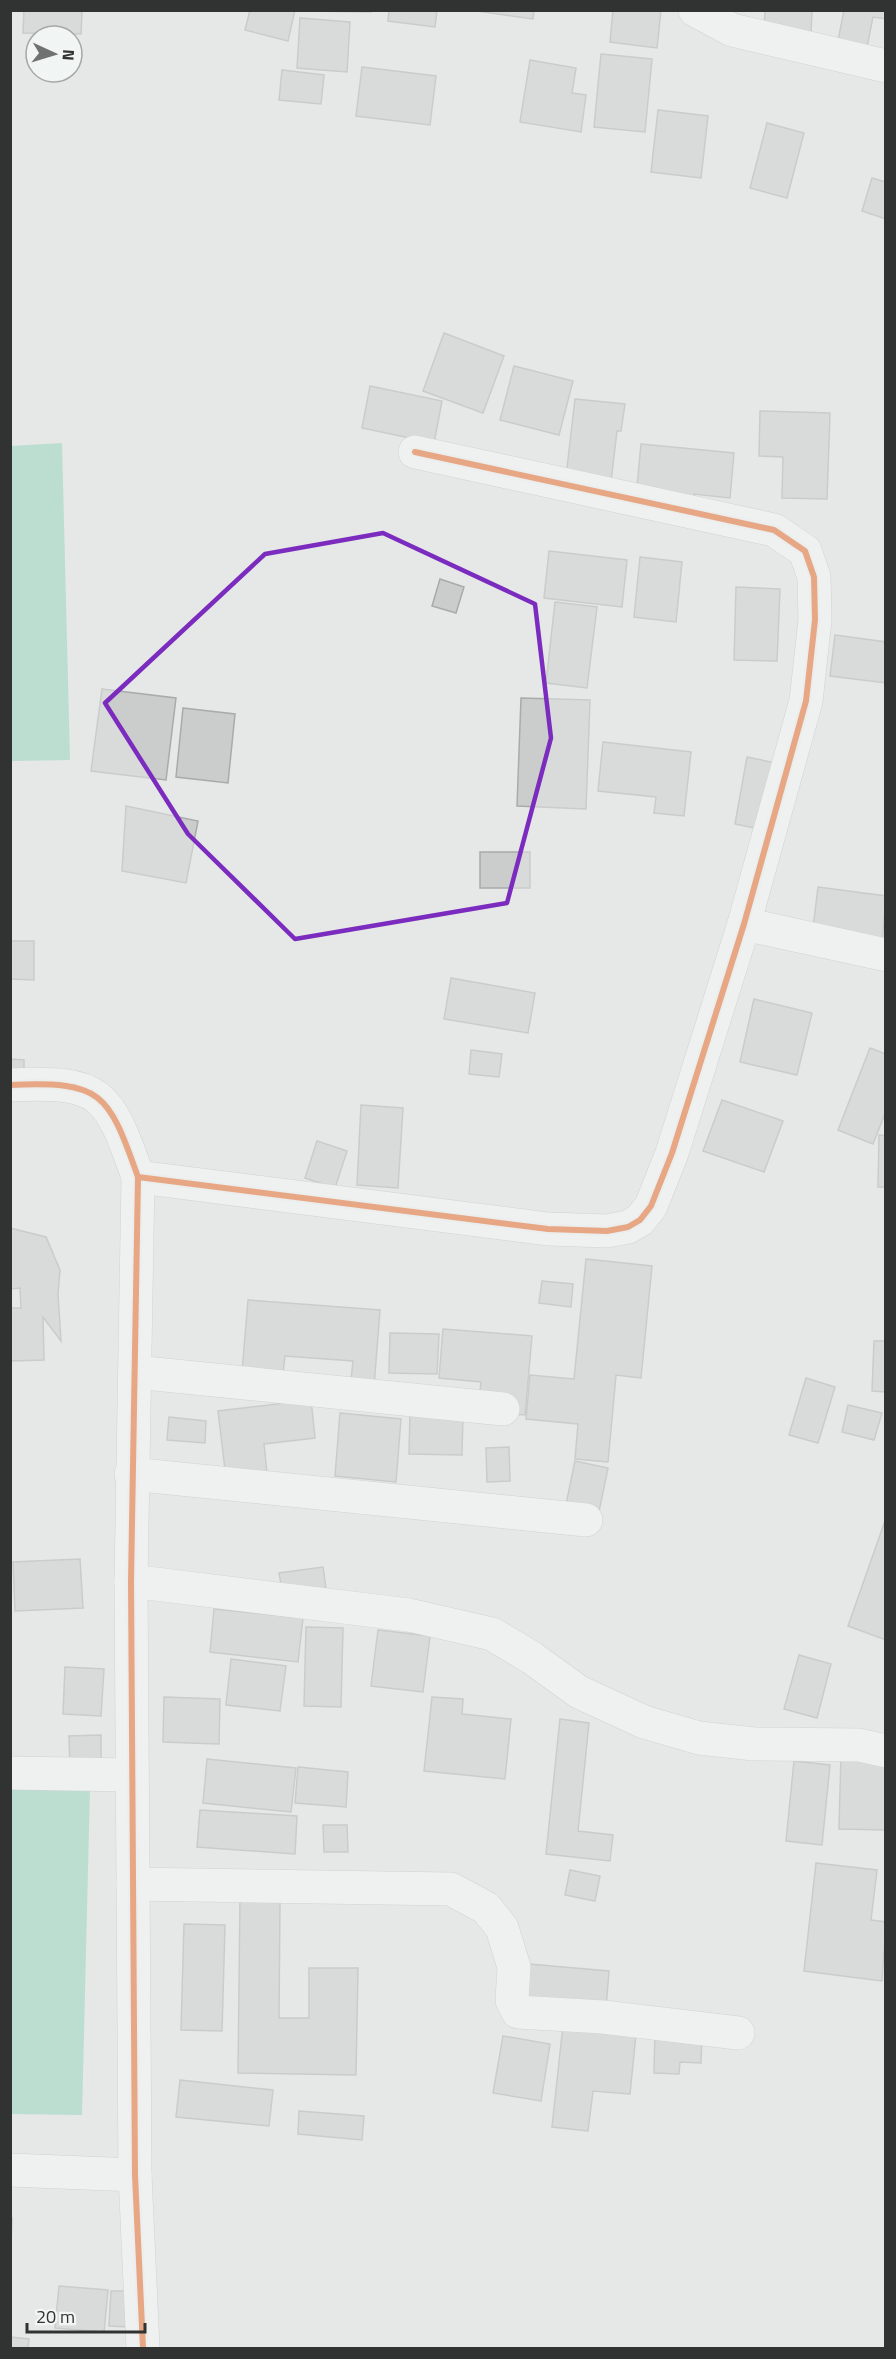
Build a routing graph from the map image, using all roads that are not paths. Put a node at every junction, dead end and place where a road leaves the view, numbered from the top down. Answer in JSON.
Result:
{"nodes":[{"id":1,"x":695,"y":10,"type":"edge"},
{"id":2,"x":885,"y":66,"type":"edge"},
{"id":3,"x":416,"y":452,"type":"dead end"},
{"id":4,"x":744,"y":924,"type":"junction"},
{"id":5,"x":885,"y":955,"type":"edge"},
{"id":6,"x":10,"y":1085,"type":"edge"},
{"id":7,"x":138,"y":1177,"type":"junction"},
{"id":8,"x":135,"y":1372,"type":"junction"},
{"id":9,"x":503,"y":1409,"type":"dead end"},
{"id":10,"x":131,"y":1474,"type":"junction"},
{"id":11,"x":586,"y":1520,"type":"dead end"},
{"id":12,"x":131,"y":1581,"type":"junction"},
{"id":13,"x":885,"y":1751,"type":"edge"},
{"id":14,"x":10,"y":1773,"type":"edge"},
{"id":15,"x":132,"y":1775,"type":"junction"},
{"id":16,"x":133,"y":1884,"type":"junction"},
{"id":17,"x":738,"y":2033,"type":"dead end"},
{"id":18,"x":10,"y":2170,"type":"edge"},
{"id":19,"x":135,"y":2175,"type":"junction"},
{"id":20,"x":143,"y":2349,"type":"edge"}],
"edges":[{"from":1,"to":2,"type":"street"},
{"from":3,"to":4,"type":"street"},
{"from":4,"to":5,"type":"street"},
{"from":4,"to":7,"type":"street"},
{"from":6,"to":7,"type":"street"},
{"from":7,"to":8,"type":"street"},
{"from":8,"to":9,"type":"street"},
{"from":8,"to":10,"type":"street"},
{"from":10,"to":11,"type":"street"},
{"from":10,"to":12,"type":"street"},
{"from":12,"to":13,"type":"street"},
{"from":12,"to":15,"type":"street"},
{"from":14,"to":15,"type":"street"},
{"from":15,"to":16,"type":"street"},
{"from":16,"to":17,"type":"street"},
{"from":16,"to":19,"type":"street"},
{"from":18,"to":19,"type":"street"},
{"from":19,"to":20,"type":"street"}]}
